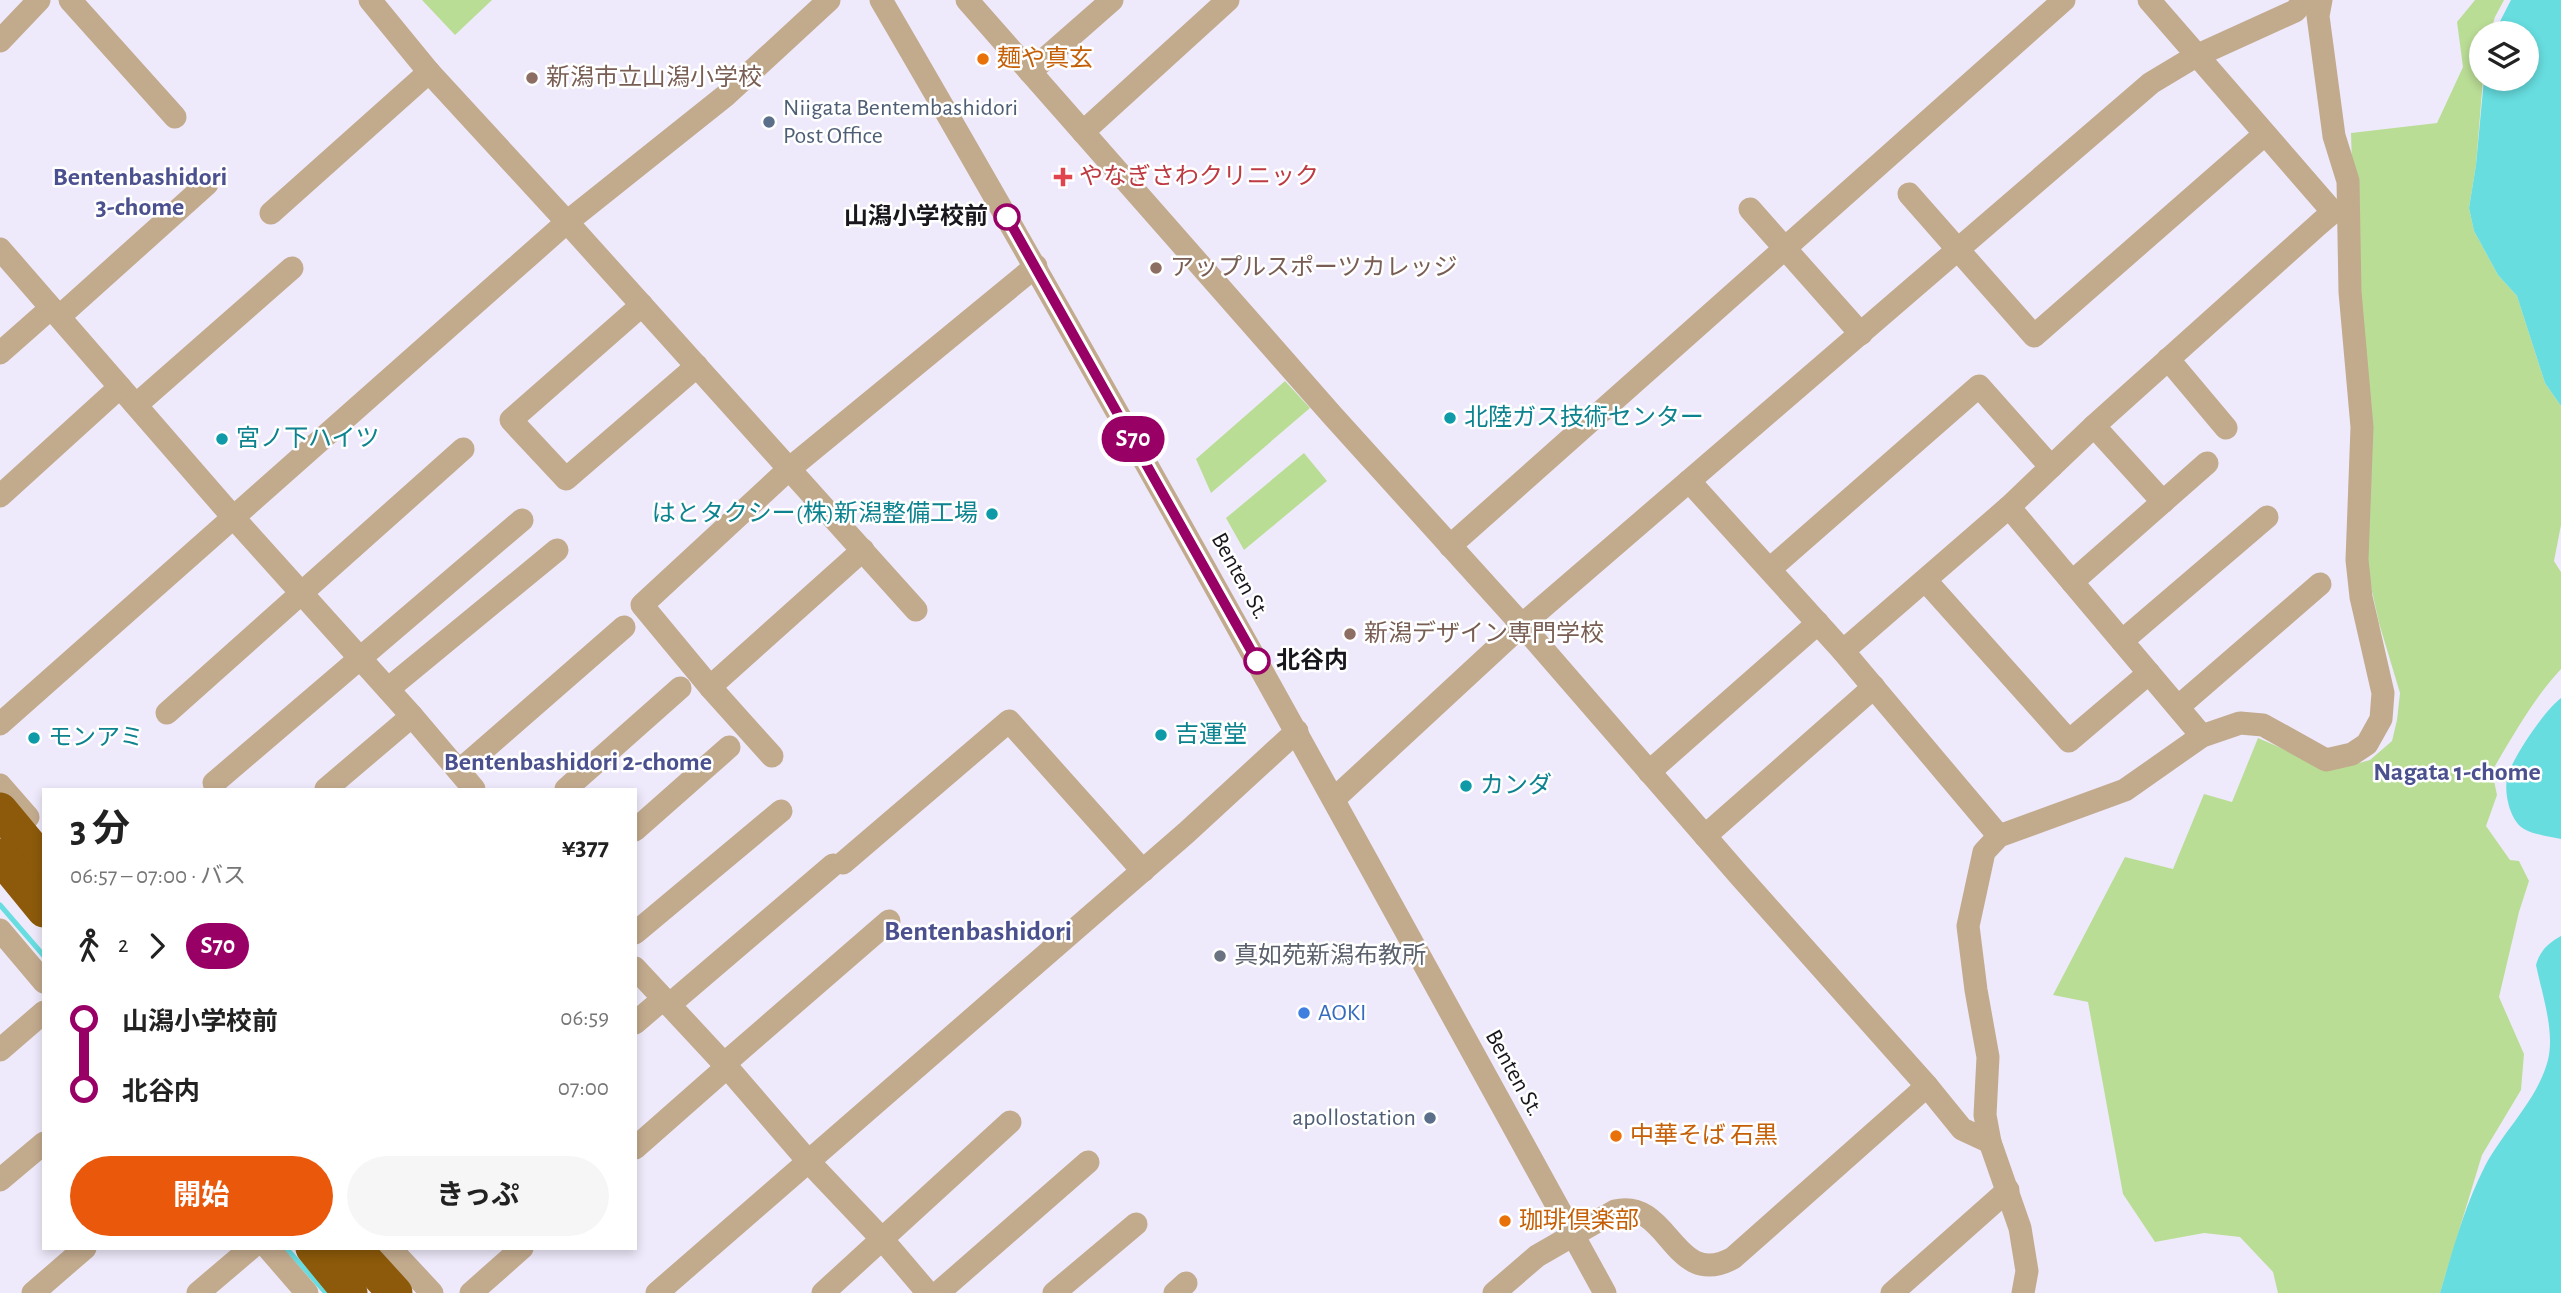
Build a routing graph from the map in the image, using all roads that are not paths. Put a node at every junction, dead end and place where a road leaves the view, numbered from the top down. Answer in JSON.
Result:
{"nodes":[{"id":1,"x":39,"y":0,"type":"edge"},
{"id":2,"x":70,"y":0,"type":"edge"},
{"id":3,"x":370,"y":0,"type":"edge"},
{"id":4,"x":829,"y":0,"type":"edge"},
{"id":5,"x":881,"y":0,"type":"edge"},
{"id":6,"x":967,"y":0,"type":"edge"},
{"id":7,"x":1112,"y":0,"type":"edge"},
{"id":8,"x":1228,"y":0,"type":"edge"},
{"id":9,"x":2064,"y":0,"type":"edge"},
{"id":10,"x":2149,"y":0,"type":"edge"},
{"id":11,"x":2321,"y":0,"type":"edge"},
{"id":12,"x":2295,"y":4,"type":"edge"},
{"id":13,"x":0,"y":41,"type":"edge"},
{"id":14,"x":2196,"y":56,"type":"junction"},
{"id":15,"x":429,"y":72,"type":"junction"},
{"id":16,"x":1030,"y":72,"type":"junction"},
{"id":17,"x":175,"y":117,"type":"dead end"},
{"id":18,"x":1083,"y":132,"type":"junction"},
{"id":19,"x":2265,"y":134,"type":"junction"},
{"id":20,"x":207,"y":184,"type":"dead end"},
{"id":21,"x":1909,"y":194,"type":"dead end"},
{"id":22,"x":1750,"y":209,"type":"dead end"},
{"id":23,"x":2341,"y":212,"type":"junction"},
{"id":24,"x":271,"y":213,"type":"dead end"},
{"id":25,"x":567,"y":222,"type":"junction"},
{"id":26,"x":0,"y":248,"type":"edge"},
{"id":27,"x":1785,"y":249,"type":"junction"},
{"id":28,"x":1958,"y":251,"type":"junction"},
{"id":29,"x":1036,"y":266,"type":"junction"},
{"id":30,"x":292,"y":268,"type":"dead end"},
{"id":31,"x":642,"y":305,"type":"junction"},
{"id":32,"x":55,"y":312,"type":"junction"},
{"id":33,"x":1861,"y":334,"type":"junction"},
{"id":34,"x":0,"y":353,"type":"edge"},
{"id":35,"x":2168,"y":359,"type":"junction"},
{"id":36,"x":697,"y":366,"type":"junction"},
{"id":37,"x":120,"y":387,"type":"junction"},
{"id":38,"x":136,"y":405,"type":"junction"},
{"id":39,"x":2094,"y":426,"type":"junction"},
{"id":40,"x":2226,"y":428,"type":"dead end"},
{"id":41,"x":463,"y":449,"type":"dead end"},
{"id":42,"x":2207,"y":463,"type":"dead end"},
{"id":43,"x":2051,"y":467,"type":"junction"},
{"id":44,"x":789,"y":468,"type":"junction"},
{"id":45,"x":1689,"y":481,"type":"junction"},
{"id":46,"x":0,"y":496,"type":"edge"},
{"id":47,"x":2163,"y":502,"type":"junction"},
{"id":48,"x":2009,"y":507,"type":"junction"},
{"id":49,"x":233,"y":517,"type":"junction"},
{"id":50,"x":2267,"y":517,"type":"dead end"},
{"id":51,"x":522,"y":520,"type":"dead end"},
{"id":52,"x":1450,"y":546,"type":"junction"},
{"id":53,"x":557,"y":550,"type":"dead end"},
{"id":54,"x":863,"y":550,"type":"junction"},
{"id":55,"x":1770,"y":569,"type":"junction"},
{"id":56,"x":1926,"y":581,"type":"junction"},
{"id":57,"x":2072,"y":582,"type":"junction"},
{"id":58,"x":2320,"y":584,"type":"dead end"},
{"id":59,"x":301,"y":593,"type":"junction"},
{"id":60,"x":916,"y":610,"type":"dead end"},
{"id":61,"x":1818,"y":623,"type":"junction"},
{"id":62,"x":1522,"y":625,"type":"junction"},
{"id":63,"x":624,"y":626,"type":"dead end"},
{"id":64,"x":2122,"y":641,"type":"junction"},
{"id":65,"x":1843,"y":651,"type":"junction"},
{"id":66,"x":360,"y":658,"type":"junction"},
{"id":67,"x":2149,"y":673,"type":"junction"},
{"id":68,"x":710,"y":687,"type":"junction"},
{"id":69,"x":1874,"y":687,"type":"junction"},
{"id":70,"x":681,"y":688,"type":"dead end"},
{"id":71,"x":388,"y":689,"type":"junction"},
{"id":72,"x":2178,"y":707,"type":"junction"},
{"id":73,"x":167,"y":713,"type":"dead end"},
{"id":74,"x":412,"y":716,"type":"junction"},
{"id":75,"x":0,"y":724,"type":"edge"},
{"id":76,"x":1297,"y":731,"type":"junction"},
{"id":77,"x":2202,"y":736,"type":"junction"},
{"id":78,"x":729,"y":747,"type":"dead end"},
{"id":79,"x":772,"y":756,"type":"dead end"},
{"id":80,"x":1649,"y":772,"type":"junction"},
{"id":81,"x":214,"y":783,"type":"dead end"},
{"id":82,"x":468,"y":784,"type":"edge"},
{"id":83,"x":0,"y":785,"type":"edge"},
{"id":84,"x":327,"y":788,"type":"edge"},
{"id":85,"x":567,"y":788,"type":"edge"},
{"id":86,"x":1334,"y":799,"type":"junction"},
{"id":87,"x":0,"y":810,"type":"edge"},
{"id":88,"x":781,"y":811,"type":"dead end"},
{"id":89,"x":637,"y":828,"type":"edge"},
{"id":90,"x":42,"y":834,"type":"edge"},
{"id":91,"x":1705,"y":836,"type":"junction"},
{"id":92,"x":1999,"y":836,"type":"junction"},
{"id":93,"x":0,"y":856,"type":"edge"},
{"id":94,"x":42,"y":861,"type":"edge"},
{"id":95,"x":1143,"y":871,"type":"junction"},
{"id":96,"x":0,"y":881,"type":"edge"},
{"id":97,"x":42,"y":908,"type":"edge"},
{"id":98,"x":889,"y":921,"type":"dead end"},
{"id":99,"x":42,"y":925,"type":"edge"},
{"id":100,"x":0,"y":930,"type":"edge"},
{"id":101,"x":637,"y":931,"type":"edge"},
{"id":102,"x":637,"y":970,"type":"edge"},
{"id":103,"x":42,"y":980,"type":"edge"},
{"id":104,"x":666,"y":1002,"type":"junction"},
{"id":105,"x":42,"y":1014,"type":"edge"},
{"id":106,"x":637,"y":1022,"type":"edge"},
{"id":107,"x":0,"y":1050,"type":"edge"},
{"id":108,"x":726,"y":1066,"type":"junction"},
{"id":109,"x":1927,"y":1086,"type":"junction"},
{"id":110,"x":1010,"y":1122,"type":"dead end"},
{"id":111,"x":1990,"y":1142,"type":"junction"},
{"id":112,"x":42,"y":1145,"type":"edge"},
{"id":113,"x":637,"y":1146,"type":"edge"},
{"id":114,"x":808,"y":1161,"type":"junction"},
{"id":115,"x":1088,"y":1163,"type":"dead end"},
{"id":116,"x":0,"y":1180,"type":"edge"},
{"id":117,"x":2008,"y":1190,"type":"junction"},
{"id":118,"x":1136,"y":1224,"type":"dead end"},
{"id":119,"x":1574,"y":1236,"type":"junction"},
{"id":120,"x":882,"y":1239,"type":"junction"},
{"id":121,"x":83,"y":1250,"type":"edge"},
{"id":122,"x":249,"y":1250,"type":"edge"},
{"id":123,"x":270,"y":1250,"type":"edge"},
{"id":124,"x":315,"y":1250,"type":"edge"},
{"id":125,"x":357,"y":1250,"type":"edge"},
{"id":126,"x":392,"y":1250,"type":"edge"},
{"id":127,"x":520,"y":1250,"type":"edge"},
{"id":128,"x":35,"y":1292,"type":"edge"},
{"id":129,"x":198,"y":1293,"type":"edge"},
{"id":130,"x":307,"y":1293,"type":"edge"},
{"id":131,"x":351,"y":1293,"type":"edge"},
{"id":132,"x":395,"y":1293,"type":"edge"},
{"id":133,"x":432,"y":1293,"type":"edge"},
{"id":134,"x":471,"y":1293,"type":"edge"},
{"id":135,"x":657,"y":1293,"type":"edge"},
{"id":136,"x":823,"y":1293,"type":"edge"},
{"id":137,"x":928,"y":1293,"type":"edge"},
{"id":138,"x":939,"y":1293,"type":"edge"},
{"id":139,"x":1054,"y":1293,"type":"edge"},
{"id":140,"x":1494,"y":1293,"type":"edge"},
{"id":141,"x":1605,"y":1293,"type":"edge"},
{"id":142,"x":1892,"y":1293,"type":"edge"},
{"id":143,"x":2023,"y":1293,"type":"edge"}],
"edges":[{"from":1,"to":13,"type":"street"},
{"from":2,"to":17,"type":"street"},
{"from":3,"to":15,"type":"street"},
{"from":4,"to":25,"type":"street"},
{"from":5,"to":29,"type":"street","name":"Benten St."},
{"from":6,"to":16,"type":"street"},
{"from":7,"to":16,"type":"street"},
{"from":8,"to":18,"type":"street"},
{"from":9,"to":27,"type":"street"},
{"from":10,"to":14,"type":"street"},
{"from":11,"to":23,"type":"street"},
{"from":12,"to":14,"type":"street"},
{"from":14,"to":19,"type":"street"},
{"from":14,"to":28,"type":"street"},
{"from":15,"to":24,"type":"street"},
{"from":15,"to":25,"type":"street"},
{"from":16,"to":18,"type":"street"},
{"from":18,"to":52,"type":"street"},
{"from":19,"to":23,"type":"street"},
{"from":19,"to":28,"type":"street"},
{"from":20,"to":32,"type":"street"},
{"from":21,"to":28,"type":"street"},
{"from":22,"to":27,"type":"street"},
{"from":23,"to":35,"type":"street"},
{"from":23,"to":77,"type":"street"},
{"from":25,"to":31,"type":"street"},
{"from":25,"to":49,"type":"street"},
{"from":26,"to":32,"type":"street"},
{"from":27,"to":33,"type":"street"},
{"from":27,"to":52,"type":"street"},
{"from":28,"to":33,"type":"street"},
{"from":29,"to":44,"type":"street"},
{"from":29,"to":76,"type":"street","name":"Benten St."},
{"from":30,"to":38,"type":"street"},
{"from":31,"to":36,"type":"street"},
{"from":31,"to":36,"type":"street"},
{"from":32,"to":34,"type":"street"},
{"from":32,"to":37,"type":"street"},
{"from":33,"to":45,"type":"street"},
{"from":35,"to":39,"type":"street"},
{"from":35,"to":40,"type":"street"},
{"from":36,"to":44,"type":"street"},
{"from":37,"to":38,"type":"street"},
{"from":37,"to":46,"type":"street"},
{"from":38,"to":49,"type":"street"},
{"from":39,"to":43,"type":"street"},
{"from":39,"to":47,"type":"street"},
{"from":41,"to":59,"type":"street"},
{"from":42,"to":47,"type":"street"},
{"from":43,"to":48,"type":"street"},
{"from":43,"to":55,"type":"street"},
{"from":44,"to":54,"type":"street"},
{"from":44,"to":68,"type":"street"},
{"from":45,"to":55,"type":"street"},
{"from":45,"to":62,"type":"street"},
{"from":47,"to":57,"type":"street"},
{"from":48,"to":56,"type":"street"},
{"from":48,"to":57,"type":"street"},
{"from":49,"to":59,"type":"street"},
{"from":49,"to":75,"type":"street"},
{"from":50,"to":64,"type":"street"},
{"from":51,"to":66,"type":"street"},
{"from":52,"to":62,"type":"street"},
{"from":53,"to":71,"type":"street"},
{"from":54,"to":60,"type":"street"},
{"from":54,"to":68,"type":"street"},
{"from":55,"to":61,"type":"street"},
{"from":56,"to":65,"type":"street"},
{"from":56,"to":67,"type":"street"},
{"from":57,"to":64,"type":"street"},
{"from":58,"to":72,"type":"street"},
{"from":59,"to":66,"type":"street"},
{"from":59,"to":73,"type":"street"},
{"from":61,"to":65,"type":"street"},
{"from":61,"to":80,"type":"street"},
{"from":62,"to":80,"type":"street"},
{"from":62,"to":86,"type":"street"},
{"from":63,"to":82,"type":"street"},
{"from":64,"to":67,"type":"street"},
{"from":65,"to":69,"type":"street"},
{"from":66,"to":71,"type":"street"},
{"from":66,"to":81,"type":"street"},
{"from":67,"to":72,"type":"street"},
{"from":68,"to":79,"type":"street"},
{"from":69,"to":91,"type":"street"},
{"from":69,"to":92,"type":"street"},
{"from":70,"to":85,"type":"street"},
{"from":71,"to":74,"type":"street"},
{"from":72,"to":77,"type":"street"},
{"from":74,"to":82,"type":"street"},
{"from":74,"to":84,"type":"street"},
{"from":76,"to":86,"type":"street","name":"Benten St."},
{"from":76,"to":95,"type":"street"},
{"from":77,"to":92,"type":"street"},
{"from":78,"to":89,"type":"street"},
{"from":80,"to":91,"type":"street"},
{"from":83,"to":90,"type":"street"},
{"from":86,"to":119,"type":"street","name":"Benten St."},
{"from":87,"to":94,"type":"highway"},
{"from":88,"to":101,"type":"street"},
{"from":91,"to":109,"type":"street"},
{"from":92,"to":111,"type":"street"},
{"from":93,"to":97,"type":"highway"},
{"from":95,"to":104,"type":"street"},
{"from":95,"to":114,"type":"street"},
{"from":96,"to":99,"type":"highway"},
{"from":98,"to":108,"type":"street"},
{"from":100,"to":103,"type":"street"},
{"from":102,"to":104,"type":"street"},
{"from":104,"to":106,"type":"street"},
{"from":104,"to":108,"type":"street"},
{"from":105,"to":107,"type":"street"},
{"from":108,"to":113,"type":"street"},
{"from":108,"to":114,"type":"street"},
{"from":109,"to":111,"type":"street"},
{"from":109,"to":119,"type":"street"},
{"from":110,"to":120,"type":"street"},
{"from":111,"to":117,"type":"street"},
{"from":112,"to":116,"type":"street"},
{"from":114,"to":120,"type":"street"},
{"from":114,"to":135,"type":"street"},
{"from":115,"to":138,"type":"street"},
{"from":117,"to":142,"type":"street"},
{"from":117,"to":143,"type":"street"},
{"from":118,"to":139,"type":"street"},
{"from":119,"to":140,"type":"street"},
{"from":119,"to":141,"type":"street","name":"Benten St."},
{"from":120,"to":136,"type":"street"},
{"from":120,"to":137,"type":"street"},
{"from":121,"to":128,"type":"street"},
{"from":122,"to":129,"type":"street"},
{"from":123,"to":130,"type":"street"},
{"from":124,"to":131,"type":"highway"},
{"from":125,"to":132,"type":"highway"},
{"from":126,"to":133,"type":"street"},
{"from":127,"to":134,"type":"street"}]}
